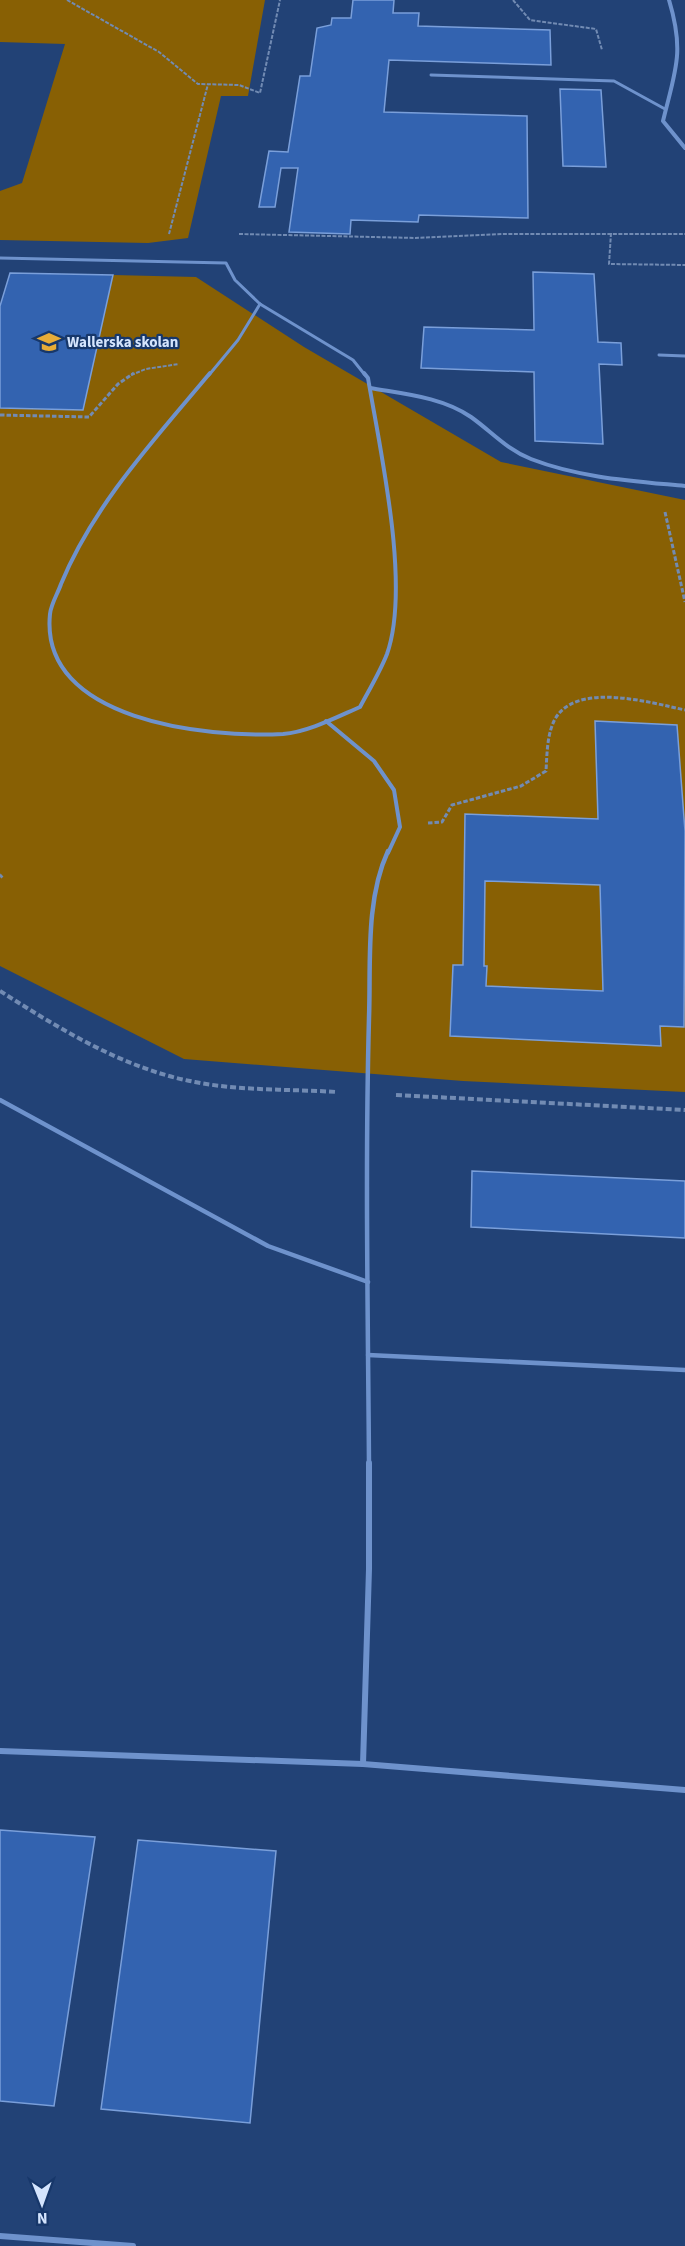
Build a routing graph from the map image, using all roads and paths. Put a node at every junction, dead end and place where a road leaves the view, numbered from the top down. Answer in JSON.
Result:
{"nodes":[{"id":1,"x":67,"y":0,"type":"edge"},
{"id":2,"x":280,"y":0,"type":"edge"},
{"id":3,"x":513,"y":0,"type":"edge"},
{"id":4,"x":669,"y":0,"type":"edge"},
{"id":5,"x":431,"y":75,"type":"dead end"},
{"id":6,"x":608,"y":81,"type":"junction"},
{"id":7,"x":208,"y":84,"type":"junction"},
{"id":8,"x":665,"y":108,"type":"junction"},
{"id":9,"x":685,"y":148,"type":"edge"},
{"id":10,"x":611,"y":232,"type":"junction"},
{"id":11,"x":169,"y":234,"type":"dead end"},
{"id":12,"x":239,"y":234,"type":"dead end"},
{"id":13,"x":685,"y":234,"type":"edge"},
{"id":14,"x":0,"y":258,"type":"edge"},
{"id":15,"x":685,"y":265,"type":"edge"},
{"id":16,"x":260,"y":304,"type":"junction"},
{"id":17,"x":660,"y":355,"type":"dead end"},
{"id":18,"x":685,"y":356,"type":"edge"},
{"id":19,"x":216,"y":366,"type":"junction"},
{"id":20,"x":370,"y":388,"type":"junction"},
{"id":21,"x":0,"y":415,"type":"edge"},
{"id":22,"x":658,"y":483,"type":"junction"},
{"id":23,"x":685,"y":486,"type":"edge"},
{"id":24,"x":685,"y":602,"type":"edge"},
{"id":25,"x":685,"y":710,"type":"edge"},
{"id":26,"x":326,"y":722,"type":"junction"},
{"id":27,"x":400,"y":826,"type":"junction"},
{"id":28,"x":0,"y":991,"type":"edge"},
{"id":29,"x":367,"y":1093,"type":"junction"},
{"id":30,"x":0,"y":1100,"type":"edge"},
{"id":31,"x":685,"y":1110,"type":"edge"},
{"id":32,"x":368,"y":1282,"type":"junction"},
{"id":33,"x":368,"y":1355,"type":"junction"},
{"id":34,"x":685,"y":1370,"type":"edge"},
{"id":35,"x":0,"y":1751,"type":"edge"},
{"id":36,"x":363,"y":1764,"type":"junction"},
{"id":37,"x":685,"y":1790,"type":"edge"},
{"id":38,"x":0,"y":2236,"type":"edge"},
{"id":39,"x":133,"y":2246,"type":"edge"}],
"edges":[{"from":1,"to":7,"type":"path"},
{"from":2,"to":7,"type":"path"},
{"from":3,"to":6,"type":"path"},
{"from":4,"to":8,"type":"street"},
{"from":5,"to":6,"type":"lane"},
{"from":6,"to":8,"type":"lane"},
{"from":7,"to":11,"type":"path"},
{"from":8,"to":9,"type":"street"},
{"from":10,"to":12,"type":"path"},
{"from":10,"to":13,"type":"path"},
{"from":10,"to":15,"type":"path"},
{"from":14,"to":16,"type":"lane"},
{"from":16,"to":19,"type":"lane"},
{"from":16,"to":20,"type":"lane"},
{"from":17,"to":18,"type":"lane"},
{"from":19,"to":21,"type":"path"},
{"from":19,"to":26,"type":"lane"},
{"from":20,"to":22,"type":"lane"},
{"from":20,"to":26,"type":"lane"},
{"from":22,"to":23,"type":"lane"},
{"from":22,"to":24,"type":"path"},
{"from":25,"to":27,"type":"path"},
{"from":26,"to":27,"type":"lane"},
{"from":27,"to":29,"type":"lane"},
{"from":28,"to":29,"type":"path"},
{"from":29,"to":31,"type":"path"},
{"from":29,"to":32,"type":"lane"},
{"from":30,"to":32,"type":"lane"},
{"from":32,"to":33,"type":"lane"},
{"from":33,"to":34,"type":"lane"},
{"from":33,"to":36,"type":"lane"},
{"from":35,"to":36,"type":"lane"},
{"from":36,"to":37,"type":"lane"},
{"from":38,"to":39,"type":"lane"}]}
